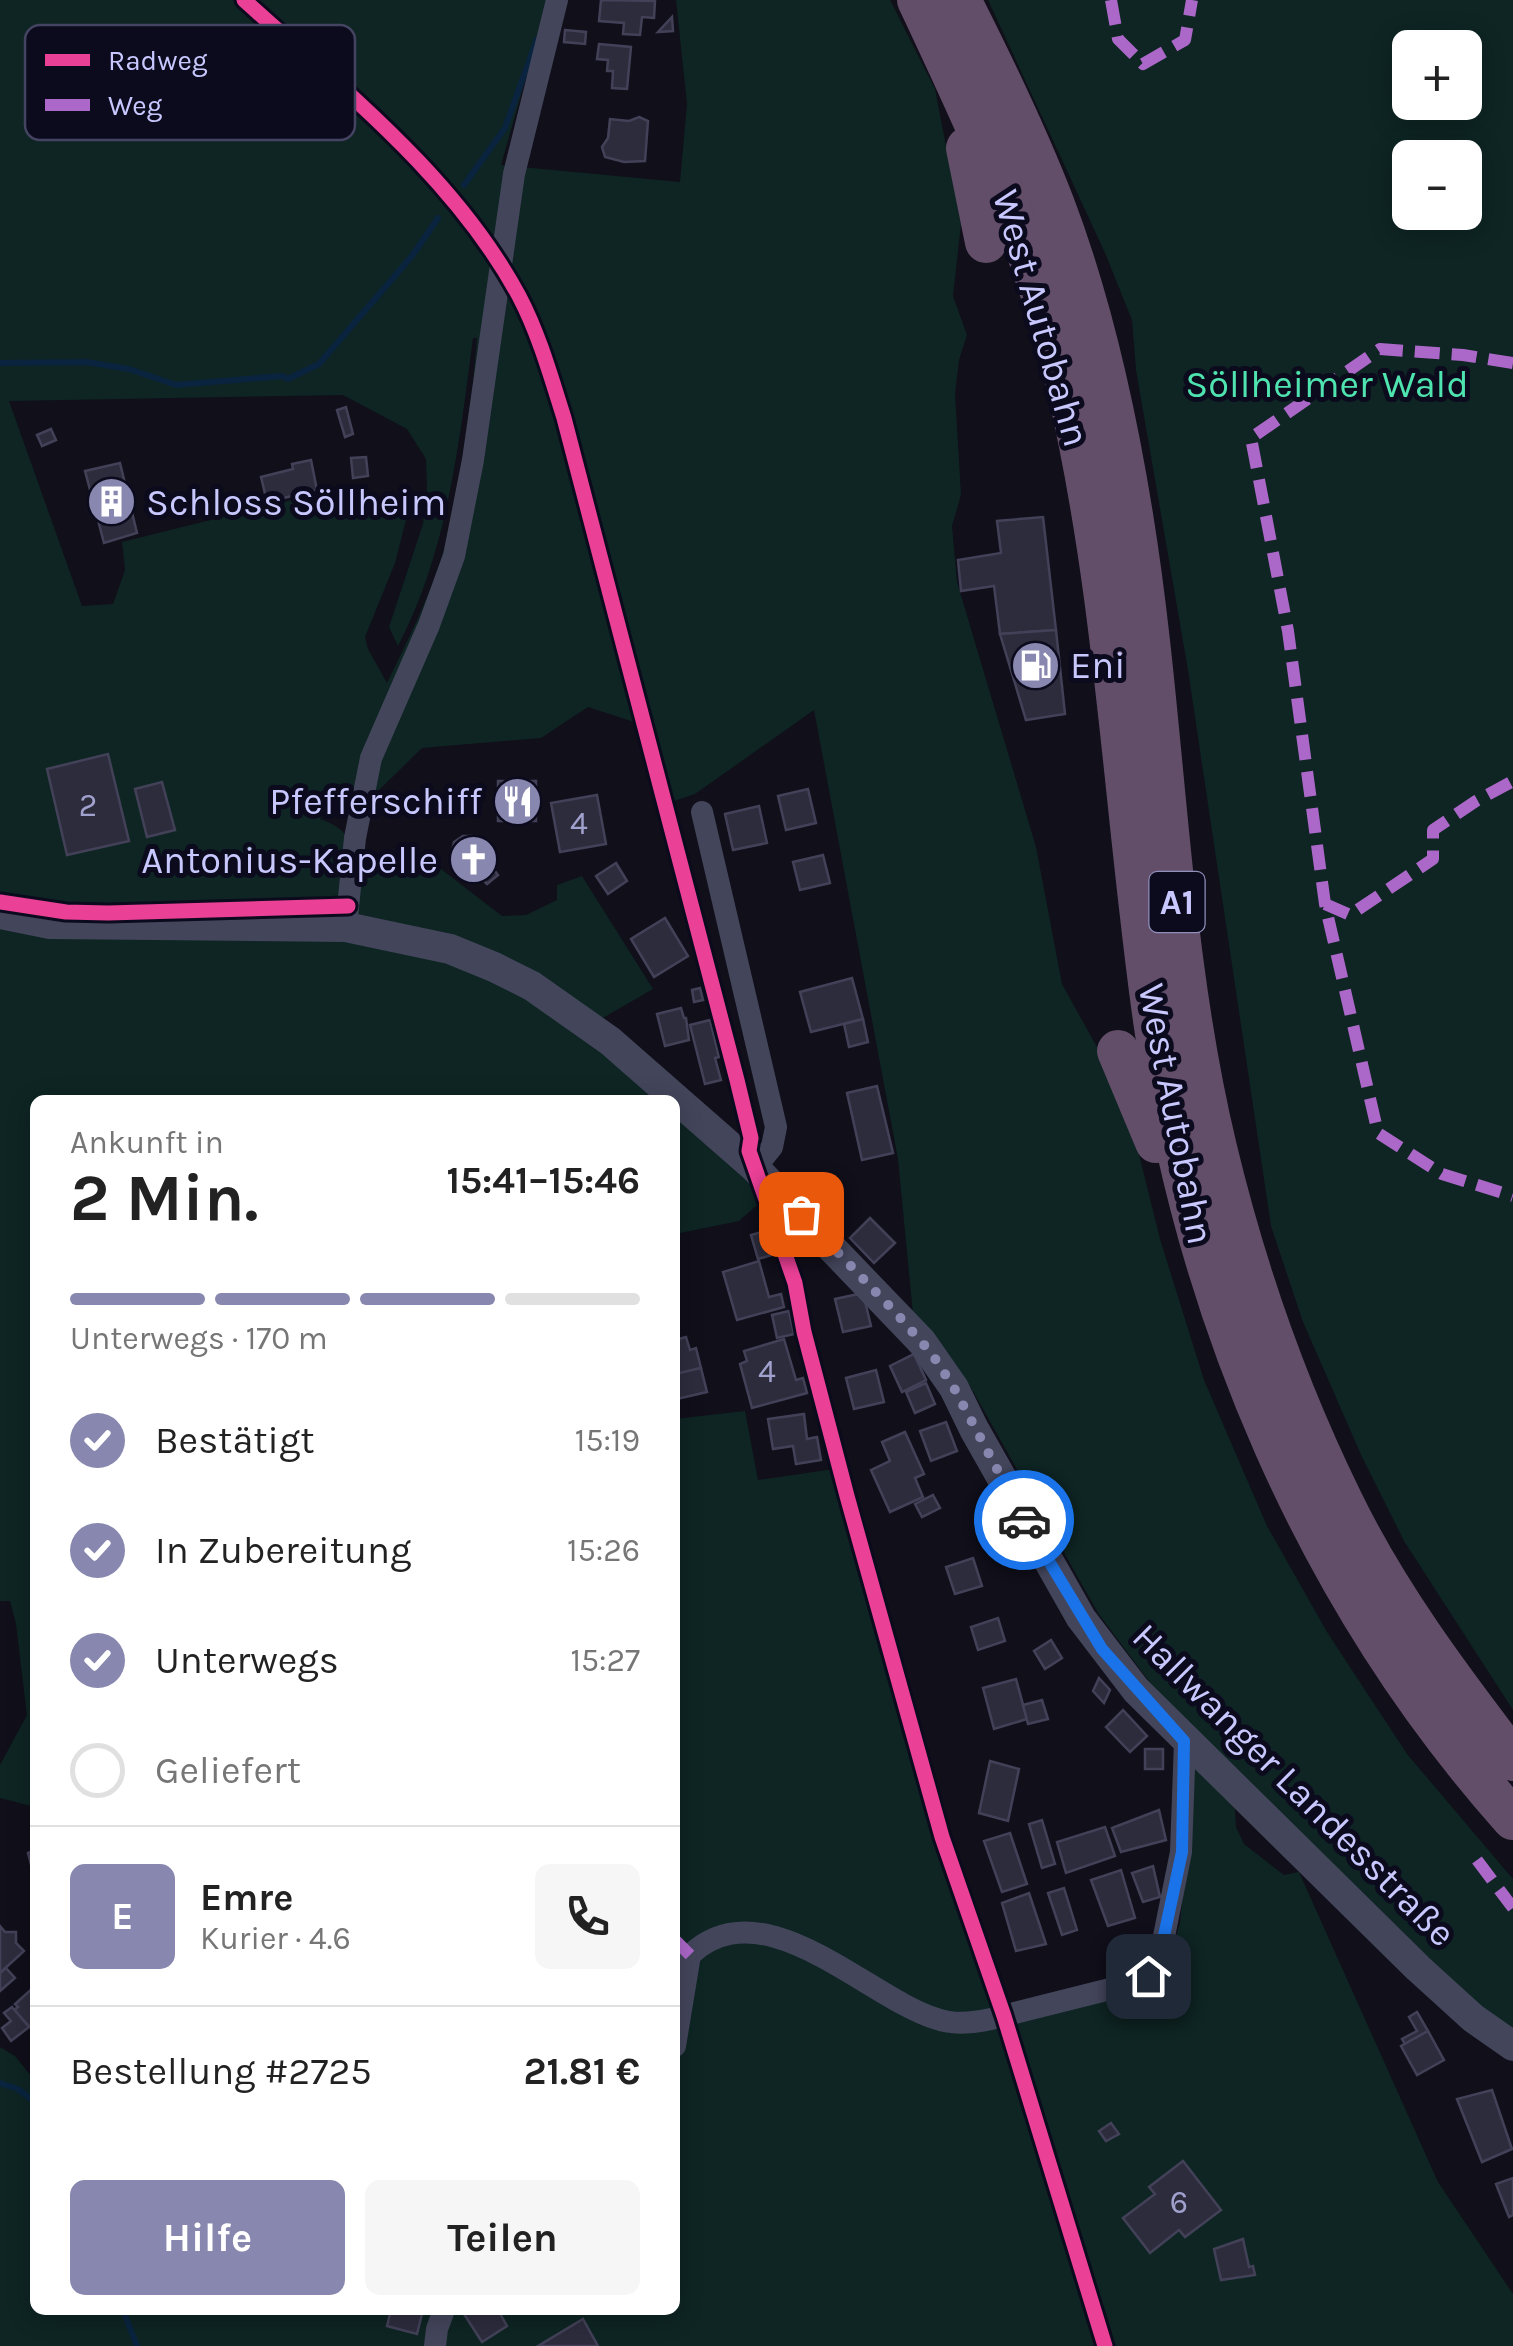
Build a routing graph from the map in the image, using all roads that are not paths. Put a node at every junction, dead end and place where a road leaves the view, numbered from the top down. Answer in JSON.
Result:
{"nodes":[{"id":1,"x":557,"y":0,"type":"edge"},
{"id":2,"x":918,"y":0,"type":"edge"},
{"id":3,"x":960,"y":0,"type":"edge"},
{"id":4,"x":943,"y":52,"type":"junction"},
{"id":5,"x":986,"y":242,"type":"dead end"},
{"id":6,"x":702,"y":812,"type":"dead end"},
{"id":7,"x":0,"y":914,"type":"edge"},
{"id":8,"x":346,"y":927,"type":"junction"},
{"id":9,"x":1118,"y":1050,"type":"dead end"},
{"id":10,"x":672,"y":1095,"type":"edge"},
{"id":11,"x":680,"y":1102,"type":"edge"},
{"id":12,"x":755,"y":1168,"type":"junction"},
{"id":13,"x":1187,"y":1192,"type":"junction"},
{"id":14,"x":1184,"y":1741,"type":"junction"},
{"id":15,"x":1513,"y":1760,"type":"edge"},
{"id":16,"x":1513,"y":1819,"type":"edge"},
{"id":17,"x":680,"y":2015,"type":"edge"},
{"id":18,"x":1513,"y":2046,"type":"edge"},
{"id":19,"x":442,"y":2315,"type":"edge"},
{"id":20,"x":435,"y":2346,"type":"edge"}],
"edges":[{"from":1,"to":8,"type":"street"},
{"from":2,"to":4,"type":"highway","name":"West Autobahn","number":"A1"},
{"from":3,"to":15,"type":"highway","name":"West Autobahn","number":"A1"},
{"from":4,"to":5,"type":"highway"},
{"from":4,"to":13,"type":"highway","name":"West Autobahn","number":"A1"},
{"from":6,"to":12,"type":"street"},
{"from":7,"to":8,"type":"street","name":"Hallwanger Landesstraße"},
{"from":8,"to":10,"type":"street","name":"Hallwanger Landesstraße"},
{"from":9,"to":13,"type":"highway"},
{"from":11,"to":12,"type":"street","name":"Hallwanger Landesstraße"},
{"from":12,"to":14,"type":"street","name":"Hallwanger Landesstraße"},
{"from":13,"to":16,"type":"highway","name":"West Autobahn","number":"A1"},
{"from":14,"to":17,"type":"street"},
{"from":14,"to":18,"type":"street","name":"Hallwanger Landesstraße"},
{"from":19,"to":20,"type":"street"}]}
